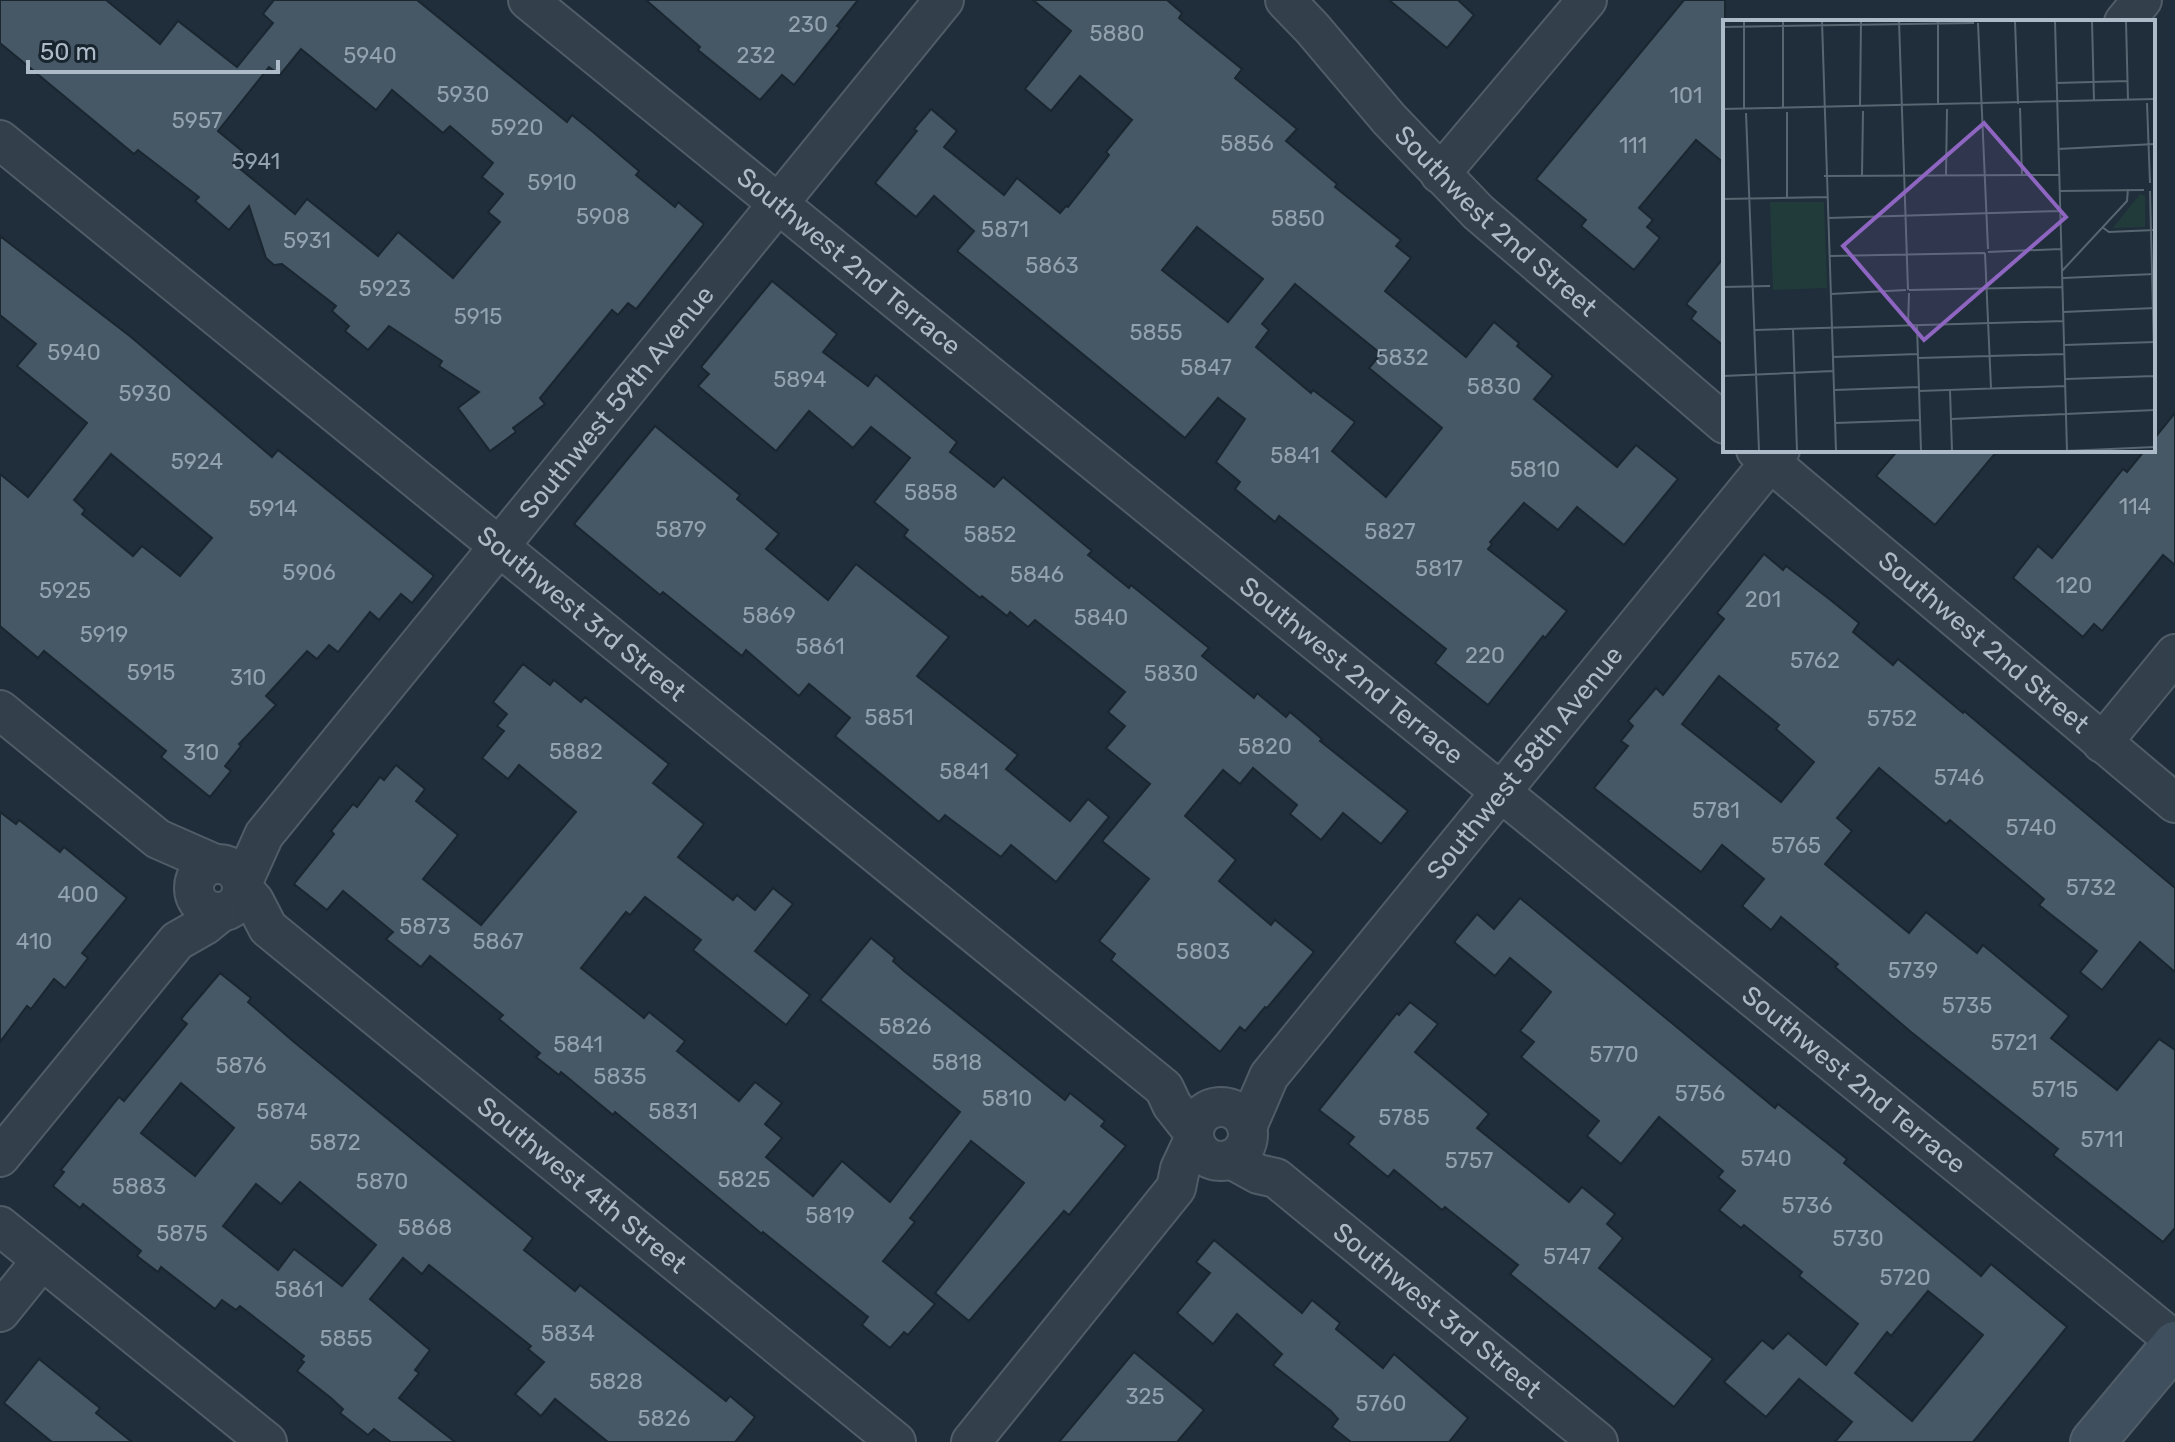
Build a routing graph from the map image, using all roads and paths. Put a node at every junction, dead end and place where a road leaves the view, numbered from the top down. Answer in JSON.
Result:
{"nodes":[{"id":1,"x":528,"y":0,"type":"edge"},
{"id":2,"x":944,"y":0,"type":"edge"},
{"id":3,"x":1285,"y":0,"type":"edge"},
{"id":4,"x":1587,"y":0,"type":"edge"},
{"id":5,"x":2142,"y":0,"type":"edge"},
{"id":6,"x":2126,"y":20,"type":"edge"},
{"id":7,"x":0,"y":140,"type":"edge"},
{"id":8,"x":1440,"y":174,"type":"junction"},
{"id":9,"x":779,"y":204,"type":"junction"},
{"id":10,"x":1723,"y":422,"type":"edge"},
{"id":11,"x":1769,"y":454,"type":"edge"},
{"id":12,"x":498,"y":546,"type":"junction"},
{"id":13,"x":2175,"y":654,"type":"edge"},
{"id":14,"x":0,"y":710,"type":"edge"},
{"id":15,"x":2102,"y":743,"type":"junction"},
{"id":16,"x":1501,"y":792,"type":"junction"},
{"id":17,"x":2175,"y":803,"type":"edge"},
{"id":18,"x":219,"y":888,"type":"junction"},
{"id":19,"x":1221,"y":1134,"type":"junction"},
{"id":20,"x":0,"y":1157,"type":"edge"},
{"id":21,"x":0,"y":1226,"type":"edge"},
{"id":22,"x":42,"y":1260,"type":"junction"},
{"id":23,"x":0,"y":1312,"type":"edge"},
{"id":24,"x":2175,"y":1343,"type":"edge"},
{"id":25,"x":267,"y":1442,"type":"edge"},
{"id":26,"x":896,"y":1442,"type":"edge"},
{"id":27,"x":971,"y":1442,"type":"edge"},
{"id":28,"x":1598,"y":1442,"type":"edge"},
{"id":29,"x":2093,"y":1442,"type":"edge"}],
"edges":[{"from":1,"to":9,"type":"street","name":"Southwest 2nd Terrace"},
{"from":2,"to":9,"type":"street","name":"Southwest 59th Avenue"},
{"from":3,"to":8,"type":"street","name":"Southwest 2nd Street"},
{"from":4,"to":8,"type":"street"},
{"from":5,"to":6,"type":"street"},
{"from":7,"to":12,"type":"street","name":"Southwest 3rd Street"},
{"from":8,"to":10,"type":"street","name":"Southwest 2nd Street"},
{"from":9,"to":12,"type":"street","name":"Southwest 59th Avenue"},
{"from":9,"to":16,"type":"street","name":"Southwest 2nd Terrace"},
{"from":11,"to":15,"type":"street","name":"Southwest 2nd Street"},
{"from":11,"to":16,"type":"street","name":"Southwest 58th Avenue"},
{"from":12,"to":18,"type":"street","name":"Southwest 59th Avenue"},
{"from":12,"to":19,"type":"street","name":"Southwest 3rd Street"},
{"from":13,"to":15,"type":"street"},
{"from":14,"to":18,"type":"street","name":"Southwest 4th Street"},
{"from":15,"to":17,"type":"street","name":"Southwest 2nd Street"},
{"from":16,"to":19,"type":"street","name":"Southwest 58th Avenue"},
{"from":16,"to":24,"type":"street","name":"Southwest 2nd Terrace"},
{"from":18,"to":20,"type":"street","name":"Southwest 59th Avenue"},
{"from":18,"to":26,"type":"street","name":"Southwest 4th Street"},
{"from":19,"to":27,"type":"street","name":"Southwest 58th Avenue"},
{"from":19,"to":28,"type":"street","name":"Southwest 3rd Street"},
{"from":21,"to":22,"type":"street"},
{"from":22,"to":23,"type":"street"},
{"from":22,"to":25,"type":"street"},
{"from":24,"to":29,"type":"main road"}]}
